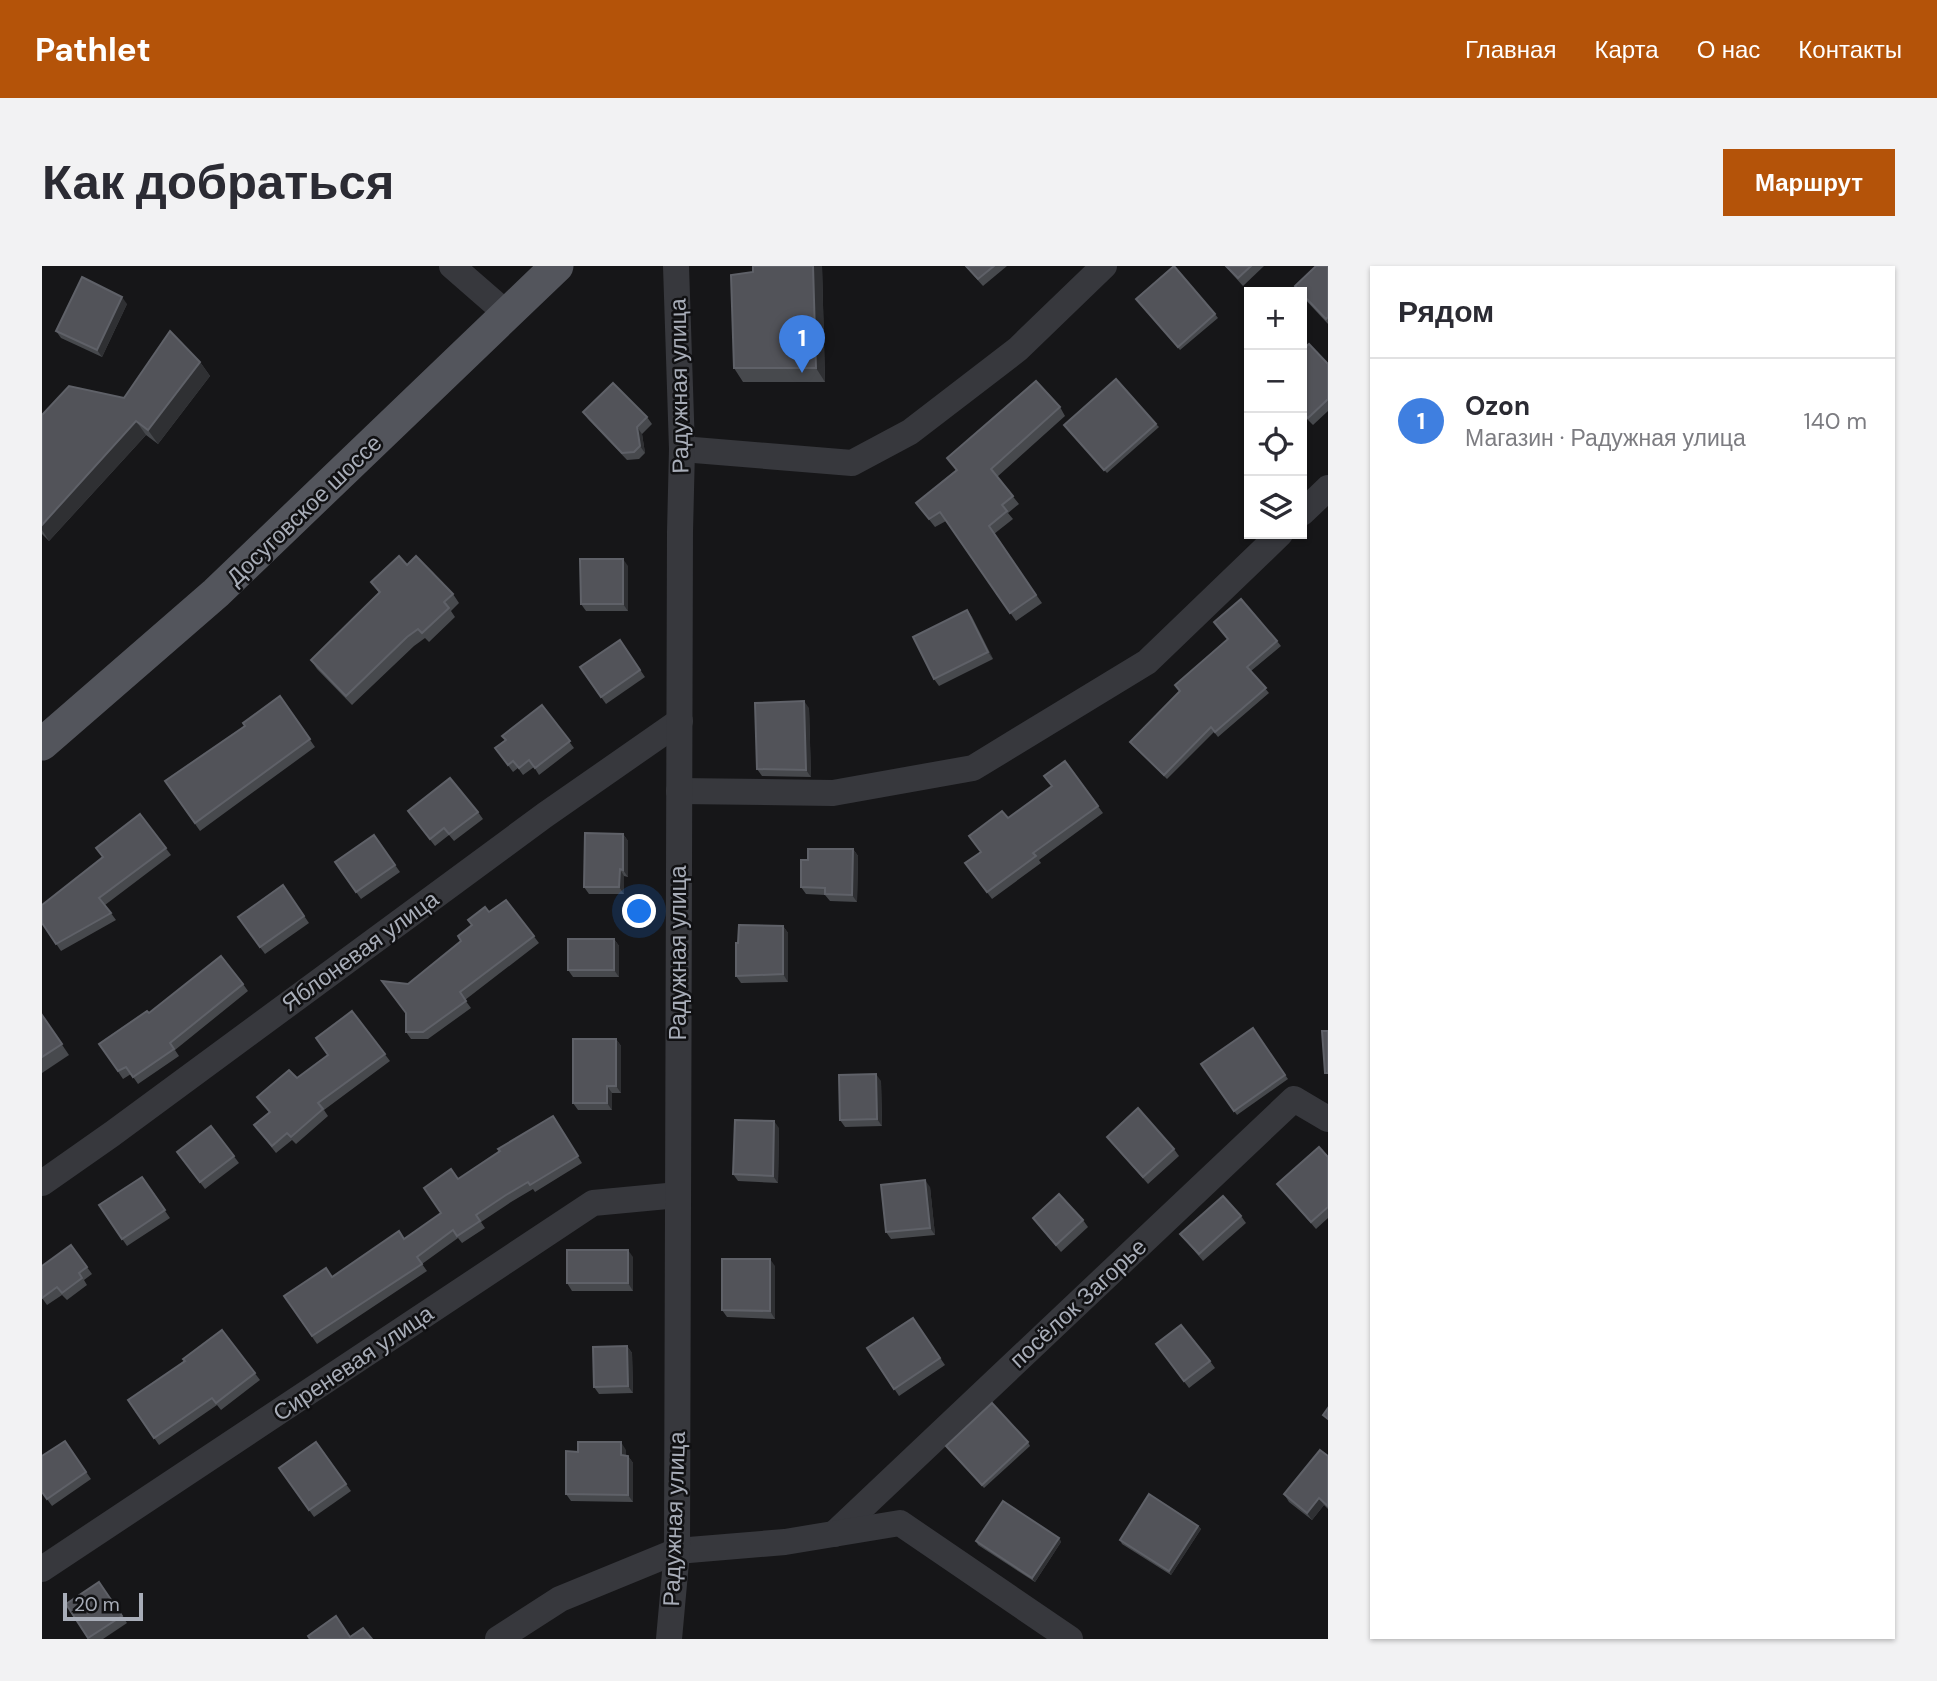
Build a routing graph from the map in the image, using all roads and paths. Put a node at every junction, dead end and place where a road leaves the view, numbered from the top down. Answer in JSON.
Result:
{"nodes":[{"id":1,"x":452,"y":266,"type":"edge"},
{"id":2,"x":557,"y":266,"type":"edge"},
{"id":3,"x":676,"y":266,"type":"edge"},
{"id":4,"x":1104,"y":266,"type":"edge"},
{"id":5,"x":507,"y":314,"type":"junction"},
{"id":6,"x":682,"y":449,"type":"junction"},
{"id":7,"x":1328,"y":488,"type":"edge"},
{"id":8,"x":1307,"y":508,"type":"edge"},
{"id":9,"x":1275,"y":539,"type":"edge"},
{"id":10,"x":680,"y":721,"type":"junction"},
{"id":11,"x":42,"y":744,"type":"edge"},
{"id":12,"x":679,"y":790,"type":"junction"},
{"id":13,"x":1328,"y":1119,"type":"edge"},
{"id":14,"x":42,"y":1183,"type":"edge"},
{"id":15,"x":678,"y":1195,"type":"junction"},
{"id":16,"x":834,"y":1534,"type":"junction"},
{"id":17,"x":677,"y":1551,"type":"junction"},
{"id":18,"x":42,"y":1569,"type":"edge"},
{"id":19,"x":498,"y":1639,"type":"edge"},
{"id":20,"x":669,"y":1639,"type":"edge"},
{"id":21,"x":1070,"y":1639,"type":"edge"}],
"edges":[{"from":1,"to":5,"type":"street"},
{"from":2,"to":5,"type":"main road","name":"Досуговское шоссе"},
{"from":3,"to":6,"type":"street","name":"Радужная улица"},
{"from":4,"to":6,"type":"street"},
{"from":5,"to":11,"type":"main road","name":"Досуговское шоссе"},
{"from":6,"to":10,"type":"street","name":"Радужная улица"},
{"from":7,"to":8,"type":"street"},
{"from":9,"to":12,"type":"street"},
{"from":10,"to":12,"type":"street","name":"Радужная улица"},
{"from":10,"to":14,"type":"street","name":"Яблоневая улица"},
{"from":12,"to":15,"type":"street","name":"Радужная улица"},
{"from":13,"to":16,"type":"street","name":"посёлок Загорье"},
{"from":15,"to":17,"type":"street","name":"Радужная улица"},
{"from":15,"to":18,"type":"street","name":"Сиреневая улица"},
{"from":16,"to":17,"type":"street"},
{"from":16,"to":21,"type":"street"},
{"from":17,"to":19,"type":"street"},
{"from":17,"to":20,"type":"street","name":"Радужная улица"}]}
